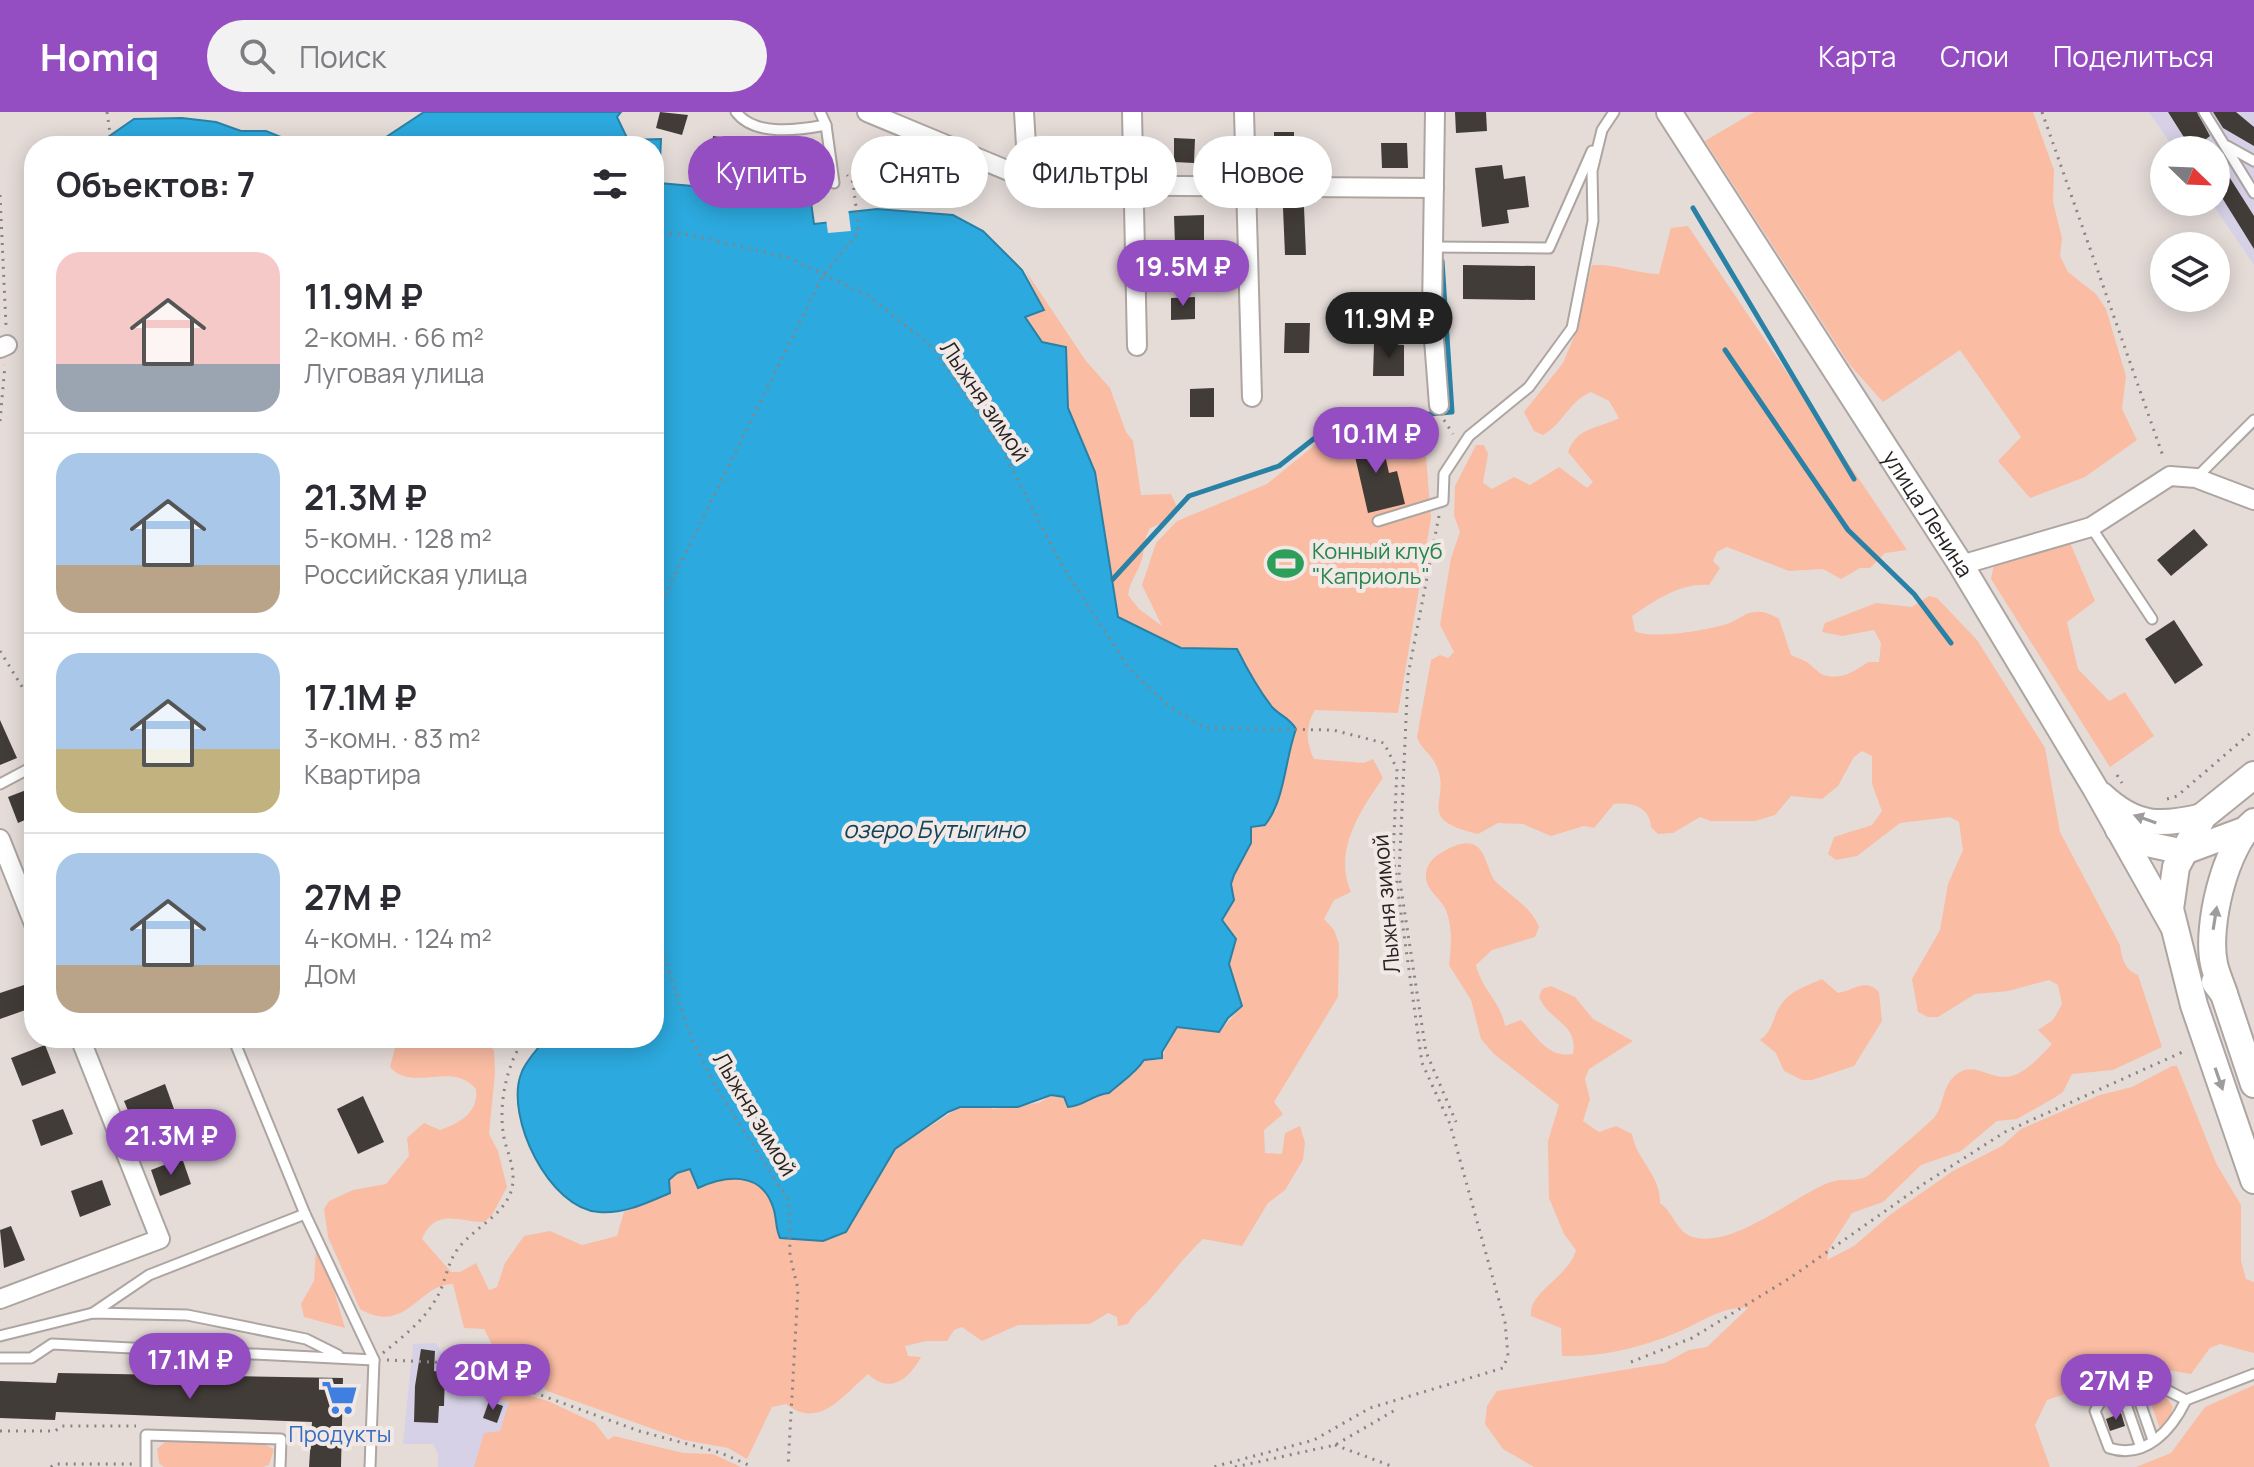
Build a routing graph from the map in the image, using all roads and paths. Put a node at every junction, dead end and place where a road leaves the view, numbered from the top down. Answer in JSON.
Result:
{"nodes":[{"id":1,"x":107,"y":112,"type":"edge"},
{"id":2,"x":736,"y":112,"type":"edge"},
{"id":3,"x":820,"y":112,"type":"edge"},
{"id":4,"x":867,"y":112,"type":"edge"},
{"id":5,"x":1024,"y":112,"type":"edge"},
{"id":6,"x":1132,"y":112,"type":"edge"},
{"id":7,"x":1244,"y":112,"type":"edge"},
{"id":8,"x":1435,"y":112,"type":"edge"},
{"id":9,"x":1614,"y":112,"type":"edge"},
{"id":10,"x":1669,"y":112,"type":"edge"},
{"id":11,"x":2042,"y":112,"type":"edge"},
{"id":12,"x":2204,"y":112,"type":"edge"},
{"id":13,"x":826,"y":125,"type":"junction"},
{"id":14,"x":1602,"y":130,"type":"junction"},
{"id":15,"x":112,"y":136,"type":"edge"},
{"id":16,"x":828,"y":136,"type":"edge"},
{"id":17,"x":1025,"y":136,"type":"edge"},
{"id":18,"x":1133,"y":136,"type":"edge"},
{"id":19,"x":1244,"y":136,"type":"edge"},
{"id":20,"x":2219,"y":136,"type":"edge"},
{"id":21,"x":2230,"y":147,"type":"edge"},
{"id":22,"x":2230,"y":154,"type":"edge"},
{"id":23,"x":835,"y":160,"type":"edge"},
{"id":24,"x":2254,"y":161,"type":"edge"},
{"id":25,"x":1004,"y":169,"type":"edge"},
{"id":26,"x":1332,"y":186,"type":"edge"},
{"id":27,"x":1434,"y":188,"type":"junction"},
{"id":28,"x":2254,"y":193,"type":"edge"},
{"id":29,"x":0,"y":195,"type":"edge"},
{"id":30,"x":1136,"y":208,"type":"edge"},
{"id":31,"x":1246,"y":208,"type":"edge"},
{"id":32,"x":664,"y":233,"type":"edge"},
{"id":33,"x":1433,"y":247,"type":"junction"},
{"id":34,"x":823,"y":275,"type":"junction"},
{"id":35,"x":4,"y":346,"type":"edge"},
{"id":36,"x":1137,"y":346,"type":"dead end"},
{"id":37,"x":1252,"y":397,"type":"dead end"},
{"id":38,"x":1439,"y":405,"type":"dead end"},
{"id":39,"x":2254,"y":420,"type":"edge"},
{"id":40,"x":0,"y":421,"type":"edge"},
{"id":41,"x":2170,"y":476,"type":"junction"},
{"id":42,"x":2196,"y":478,"type":"junction"},
{"id":43,"x":2254,"y":500,"type":"edge"},
{"id":44,"x":1443,"y":501,"type":"junction"},
{"id":45,"x":1378,"y":521,"type":"dead end"},
{"id":46,"x":2091,"y":527,"type":"junction"},
{"id":47,"x":1961,"y":565,"type":"junction"},
{"id":48,"x":664,"y":597,"type":"edge"},
{"id":49,"x":2152,"y":619,"type":"dead end"},
{"id":50,"x":0,"y":651,"type":"edge"},
{"id":51,"x":24,"y":690,"type":"edge"},
{"id":52,"x":2254,"y":730,"type":"edge"},
{"id":53,"x":24,"y":771,"type":"edge"},
{"id":54,"x":2117,"y":775,"type":"dead end"},
{"id":55,"x":2254,"y":775,"type":"edge"},
{"id":56,"x":0,"y":784,"type":"edge"},
{"id":57,"x":2124,"y":785,"type":"dead end"},
{"id":58,"x":2095,"y":788,"type":"junction"},
{"id":59,"x":2157,"y":802,"type":"dead end"},
{"id":60,"x":2203,"y":816,"type":"junction"},
{"id":61,"x":2250,"y":825,"type":"edge"},
{"id":62,"x":2118,"y":830,"type":"junction"},
{"id":63,"x":0,"y":839,"type":"edge"},
{"id":64,"x":2184,"y":852,"type":"junction"},
{"id":65,"x":24,"y":899,"type":"edge"},
{"id":66,"x":2172,"y":925,"type":"junction"},
{"id":67,"x":664,"y":956,"type":"edge"},
{"id":68,"x":2224,"y":994,"type":"junction"},
{"id":69,"x":84,"y":1048,"type":"edge"},
{"id":70,"x":237,"y":1048,"type":"edge"},
{"id":71,"x":518,"y":1048,"type":"edge"},
{"id":72,"x":2190,"y":1049,"type":"dead end"},
{"id":73,"x":2254,"y":1084,"type":"edge"},
{"id":74,"x":1456,"y":1122,"type":"dead end"},
{"id":75,"x":2254,"y":1180,"type":"edge"},
{"id":76,"x":305,"y":1214,"type":"junction"},
{"id":77,"x":0,"y":1299,"type":"edge"},
{"id":78,"x":93,"y":1313,"type":"junction"},
{"id":79,"x":0,"y":1336,"type":"edge"},
{"id":80,"x":341,"y":1356,"type":"junction"},
{"id":81,"x":0,"y":1358,"type":"edge"},
{"id":82,"x":374,"y":1360,"type":"junction"},
{"id":83,"x":1631,"y":1362,"type":"dead end"},
{"id":84,"x":2254,"y":1374,"type":"edge"},
{"id":85,"x":2135,"y":1388,"type":"junction"},
{"id":86,"x":2122,"y":1393,"type":"junction"},
{"id":87,"x":2186,"y":1400,"type":"junction"},
{"id":88,"x":1397,"y":1409,"type":"dead end"},
{"id":89,"x":0,"y":1431,"type":"edge"},
{"id":90,"x":146,"y":1435,"type":"junction"},
{"id":91,"x":2153,"y":1440,"type":"junction"},
{"id":92,"x":1335,"y":1445,"type":"junction"},
{"id":93,"x":2140,"y":1445,"type":"junction"},
{"id":94,"x":146,"y":1466,"type":"edge"},
{"id":95,"x":51,"y":1467,"type":"edge"},
{"id":96,"x":280,"y":1467,"type":"edge"},
{"id":97,"x":370,"y":1467,"type":"edge"},
{"id":98,"x":753,"y":1467,"type":"edge"},
{"id":99,"x":788,"y":1467,"type":"edge"},
{"id":100,"x":1213,"y":1467,"type":"edge"},
{"id":101,"x":1235,"y":1467,"type":"edge"},
{"id":102,"x":1394,"y":1467,"type":"edge"}],
"edges":[{"from":1,"to":15,"type":"path"},
{"from":2,"to":13,"type":"lane"},
{"from":3,"to":13,"type":"lane"},
{"from":4,"to":25,"type":"street"},
{"from":5,"to":17,"type":"street"},
{"from":6,"to":18,"type":"street"},
{"from":7,"to":19,"type":"street"},
{"from":8,"to":27,"type":"street"},
{"from":9,"to":14,"type":"lane"},
{"from":10,"to":47,"type":"street","name":"улица Ленина"},
{"from":11,"to":41,"type":"path"},
{"from":12,"to":20,"type":"lane"},
{"from":13,"to":16,"type":"lane"},
{"from":14,"to":33,"type":"lane"},
{"from":14,"to":44,"type":"lane"},
{"from":21,"to":24,"type":"lane"},
{"from":22,"to":28,"type":"lane"},
{"from":23,"to":34,"type":"path"},
{"from":26,"to":27,"type":"street"},
{"from":27,"to":33,"type":"street"},
{"from":29,"to":35,"type":"path"},
{"from":30,"to":36,"type":"street"},
{"from":31,"to":37,"type":"street"},
{"from":32,"to":34,"type":"path","name":"Лыжня зимой"},
{"from":33,"to":38,"type":"street"},
{"from":34,"to":48,"type":"path"},
{"from":34,"to":100,"type":"path","name":"Лыжня зимой"},
{"from":35,"to":40,"type":"path"},
{"from":39,"to":42,"type":"lane"},
{"from":41,"to":42,"type":"street"},
{"from":41,"to":46,"type":"street"},
{"from":42,"to":43,"type":"street"},
{"from":44,"to":45,"type":"lane"},
{"from":44,"to":74,"type":"path"},
{"from":46,"to":47,"type":"street"},
{"from":46,"to":49,"type":"lane"},
{"from":47,"to":58,"type":"street","name":"улица Ленина"},
{"from":50,"to":51,"type":"path"},
{"from":52,"to":59,"type":"path"},
{"from":53,"to":56,"type":"lane"},
{"from":54,"to":57,"type":"path"},
{"from":55,"to":60,"type":"main road"},
{"from":60,"to":58,"type":"street","one_way":true},
{"from":58,"to":62,"type":"street","name":"улица Ленина"},
{"from":60,"to":64,"type":"main road"},
{"from":61,"to":64,"type":"street"},
{"from":68,"to":61,"type":"main road","one_way":true},
{"from":62,"to":64,"type":"street"},
{"from":62,"to":66,"type":"street","name":"улица Ленина"},
{"from":63,"to":65,"type":"street"},
{"from":64,"to":66,"type":"main road"},
{"from":66,"to":68,"type":"main road","name":"улица Ленина"},
{"from":66,"to":75,"type":"main road","name":"улица Ленина","one_way":true},
{"from":67,"to":99,"type":"path","name":"Лыжня зимой"},
{"from":68,"to":73,"type":"main road","name":"улица Ленина"},
{"from":69,"to":77,"type":"street"},
{"from":70,"to":76,"type":"lane"},
{"from":71,"to":82,"type":"path"},
{"from":72,"to":83,"type":"path"},
{"from":76,"to":78,"type":"lane"},
{"from":76,"to":82,"type":"lane"},
{"from":78,"to":79,"type":"lane"},
{"from":78,"to":80,"type":"lane"},
{"from":80,"to":81,"type":"lane"},
{"from":80,"to":82,"type":"lane"},
{"from":82,"to":97,"type":"lane"},
{"from":82,"to":98,"type":"path"},
{"from":84,"to":87,"type":"lane"},
{"from":85,"to":86,"type":"lane"},
{"from":85,"to":87,"type":"lane"},
{"from":85,"to":91,"type":"lane"},
{"from":86,"to":93,"type":"lane"},
{"from":86,"to":93,"type":"lane"},
{"from":87,"to":91,"type":"lane"},
{"from":88,"to":92,"type":"path"},
{"from":89,"to":90,"type":"path"},
{"from":90,"to":94,"type":"lane"},
{"from":90,"to":96,"type":"lane"},
{"from":91,"to":93,"type":"lane"},
{"from":92,"to":101,"type":"path"},
{"from":92,"to":102,"type":"path"},
{"from":94,"to":95,"type":"path"}]}
